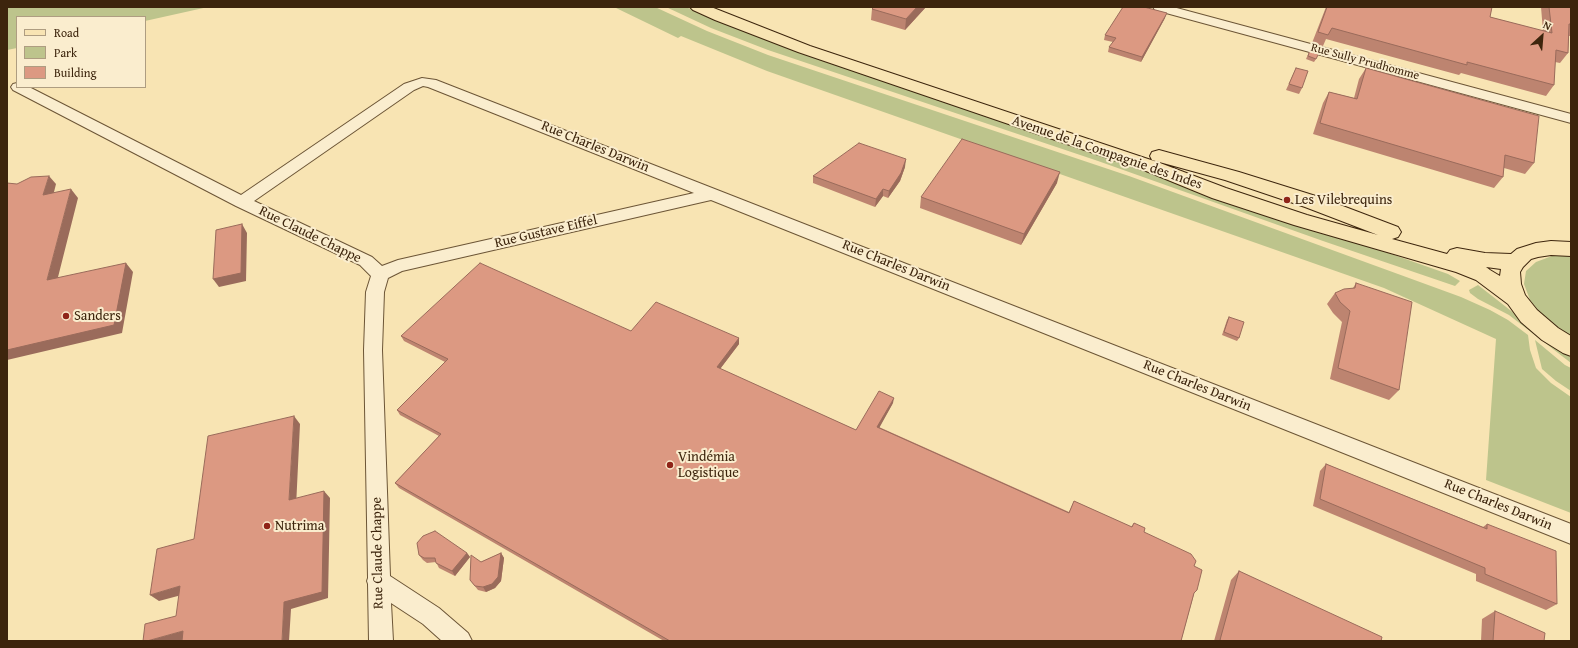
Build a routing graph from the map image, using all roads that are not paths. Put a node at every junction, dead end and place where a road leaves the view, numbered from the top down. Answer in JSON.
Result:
{"nodes":[{"id":1,"x":698,"y":7,"type":"edge"},
{"id":2,"x":715,"y":7,"type":"edge"},
{"id":3,"x":1159,"y":7,"type":"edge"},
{"id":4,"x":7,"y":82,"type":"edge"},
{"id":5,"x":16,"y":86,"type":"edge"},
{"id":6,"x":19,"y":88,"type":"edge"},
{"id":7,"x":1571,"y":118,"type":"edge"},
{"id":8,"x":713,"y":194,"type":"junction"},
{"id":9,"x":242,"y":202,"type":"junction"},
{"id":10,"x":1570,"y":248,"type":"edge"},
{"id":11,"x":1515,"y":262,"type":"junction"},
{"id":12,"x":380,"y":274,"type":"junction"},
{"id":13,"x":1516,"y":298,"type":"junction"},
{"id":14,"x":1571,"y":347,"type":"edge"},
{"id":15,"x":1571,"y":534,"type":"edge"},
{"id":16,"x":378,"y":581,"type":"junction"},
{"id":17,"x":381,"y":641,"type":"edge"},
{"id":18,"x":460,"y":641,"type":"edge"}],
"edges":[{"from":1,"to":13,"type":"main road","name":"Avenue de la Compagnie des Indes"},
{"from":2,"to":11,"type":"main road","name":"Avenue de la Compagnie des Indes"},
{"from":3,"to":7,"type":"street","name":"Rue Sully Prudhomme"},
{"from":4,"to":5,"type":"street","name":"Rue Claude Chappe"},
{"from":6,"to":9,"type":"street","name":"Rue Claude Chappe"},
{"from":8,"to":9,"type":"street","name":"Rue Charles Darwin"},
{"from":8,"to":12,"type":"street","name":"Rue Gustave Eiffel"},
{"from":8,"to":15,"type":"street","name":"Rue Charles Darwin"},
{"from":9,"to":12,"type":"street","name":"Rue Claude Chappe"},
{"from":10,"to":11,"type":"main road"},
{"from":11,"to":13,"type":"main road"},
{"from":12,"to":16,"type":"street","name":"Rue Claude Chappe"},
{"from":13,"to":14,"type":"main road"},
{"from":16,"to":17,"type":"street","name":"Rue Claude Chappe"},
{"from":16,"to":18,"type":"street"}]}
